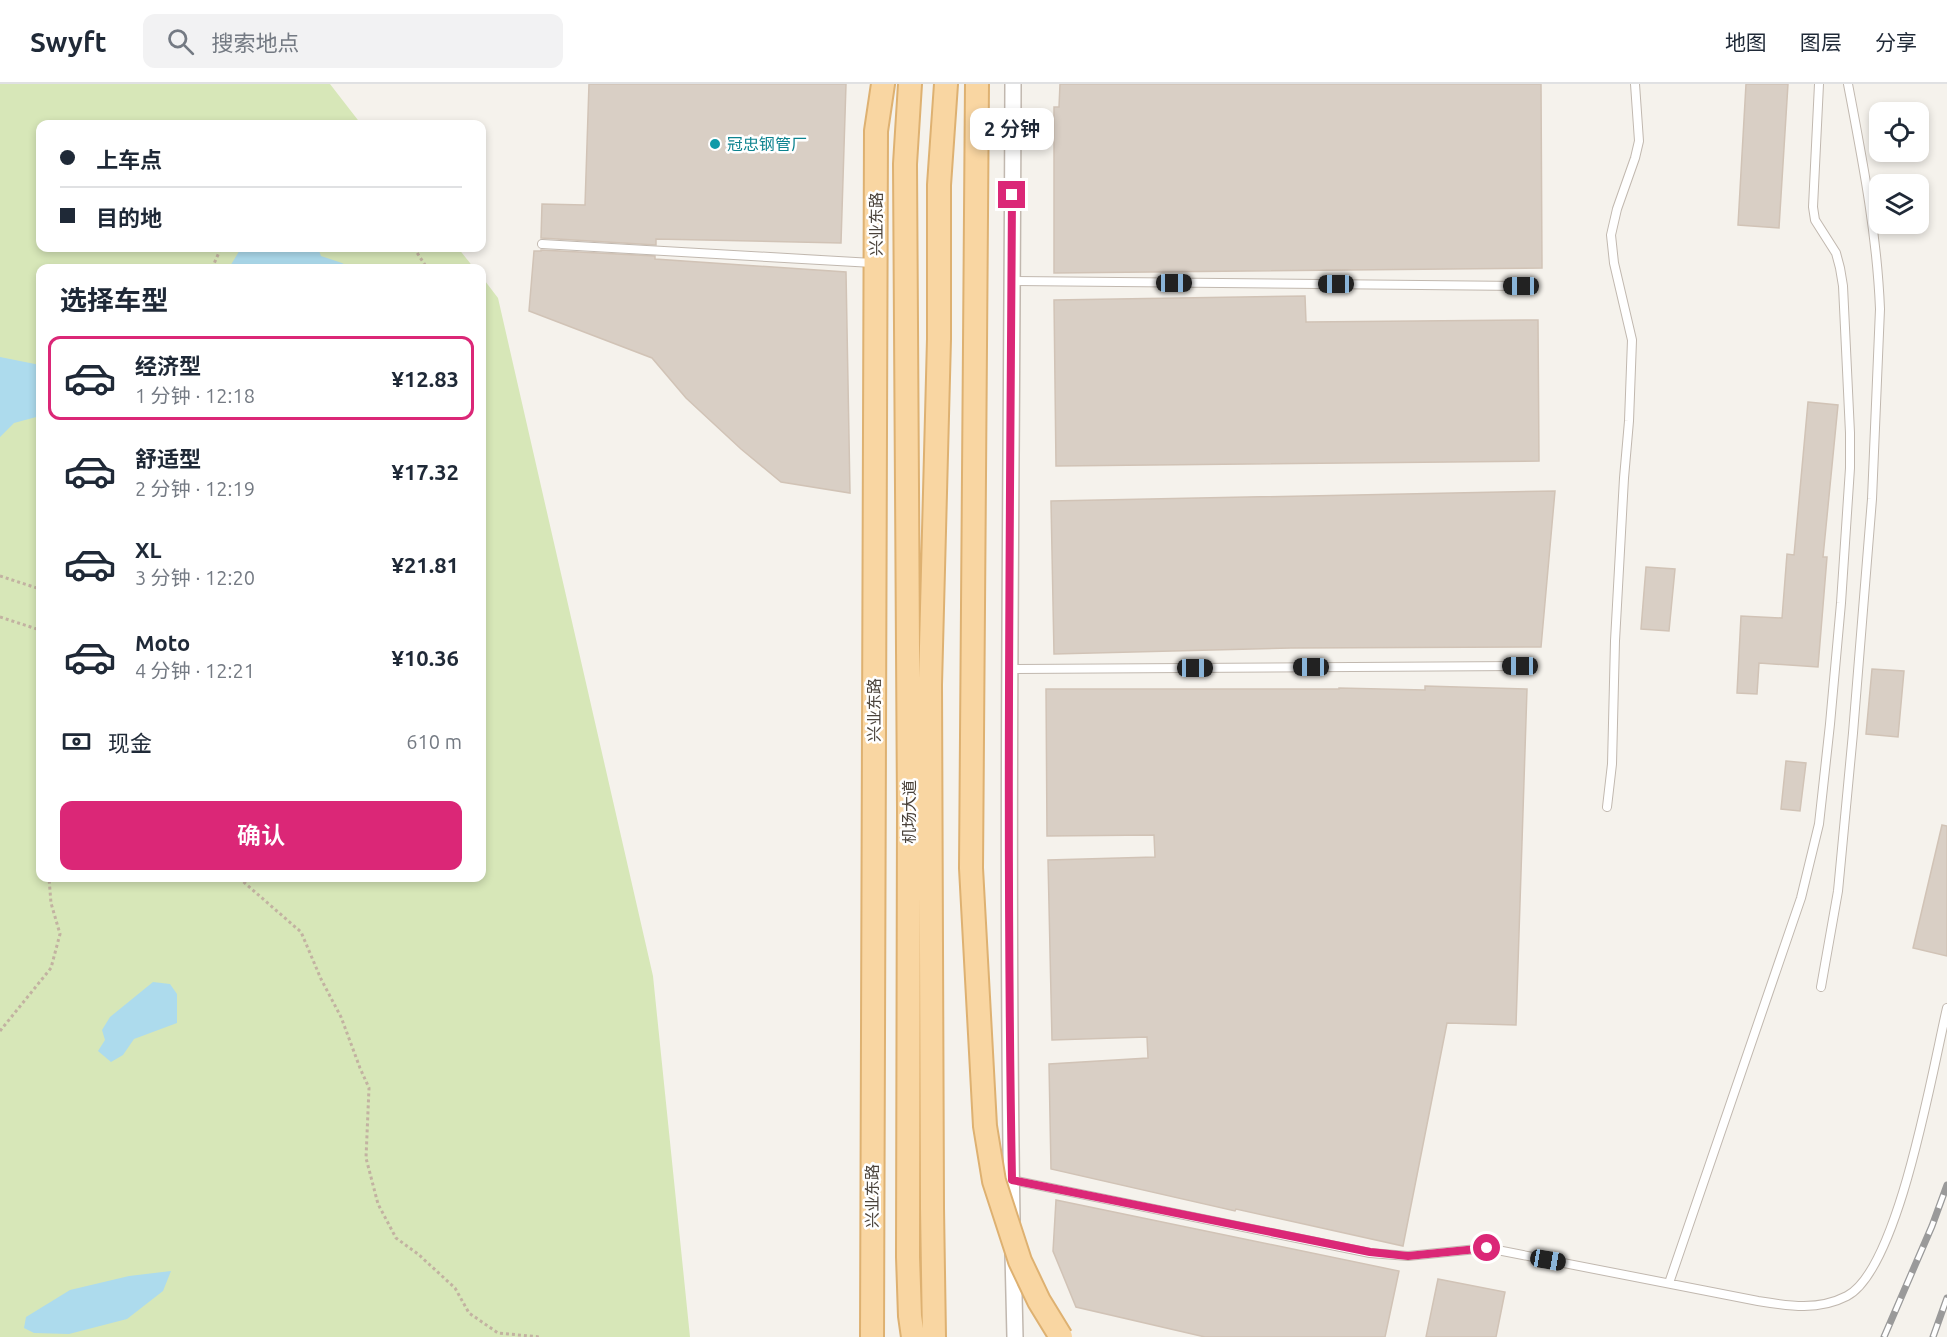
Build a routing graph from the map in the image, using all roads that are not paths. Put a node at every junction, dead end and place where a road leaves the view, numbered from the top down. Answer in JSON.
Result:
{"nodes":[{"id":1,"x":883,"y":84,"type":"edge"},
{"id":2,"x":910,"y":84,"type":"edge"},
{"id":3,"x":946,"y":84,"type":"edge"},
{"id":4,"x":977,"y":84,"type":"edge"},
{"id":5,"x":1013,"y":84,"type":"edge"},
{"id":6,"x":1635,"y":84,"type":"edge"},
{"id":7,"x":1819,"y":84,"type":"edge"},
{"id":8,"x":1848,"y":84,"type":"edge"},
{"id":9,"x":542,"y":244,"type":"dead end"},
{"id":10,"x":876,"y":263,"type":"junction"},
{"id":11,"x":1012,"y":281,"type":"junction"},
{"id":12,"x":1521,"y":286,"type":"dead end"},
{"id":13,"x":1520,"y":666,"type":"dead end"},
{"id":14,"x":1009,"y":669,"type":"junction"},
{"id":15,"x":1607,"y":807,"type":"dead end"},
{"id":16,"x":1821,"y":987,"type":"dead end"},
{"id":17,"x":1947,"y":1008,"type":"edge"},
{"id":18,"x":1012,"y":1180,"type":"junction"},
{"id":19,"x":1670,"y":1283,"type":"junction"},
{"id":20,"x":872,"y":1337,"type":"edge"},
{"id":21,"x":912,"y":1337,"type":"edge"},
{"id":22,"x":934,"y":1337,"type":"edge"},
{"id":23,"x":1015,"y":1337,"type":"edge"},
{"id":24,"x":1061,"y":1337,"type":"edge"}],
"edges":[{"from":1,"to":10,"type":"main road","name":"兴业东路"},
{"from":2,"to":21,"type":"main road","name":"机场大道"},
{"from":3,"to":22,"type":"main road"},
{"from":4,"to":24,"type":"main road","bridge":true},
{"from":5,"to":11,"type":"street"},
{"from":6,"to":15,"type":"lane"},
{"from":7,"to":19,"type":"lane"},
{"from":8,"to":16,"type":"lane"},
{"from":9,"to":10,"type":"lane"},
{"from":10,"to":20,"type":"main road","name":"兴业东路"},
{"from":11,"to":12,"type":"lane"},
{"from":11,"to":14,"type":"street"},
{"from":13,"to":14,"type":"lane"},
{"from":14,"to":18,"type":"street"},
{"from":17,"to":19,"type":"lane"},
{"from":18,"to":19,"type":"lane"},
{"from":18,"to":23,"type":"street"}]}
